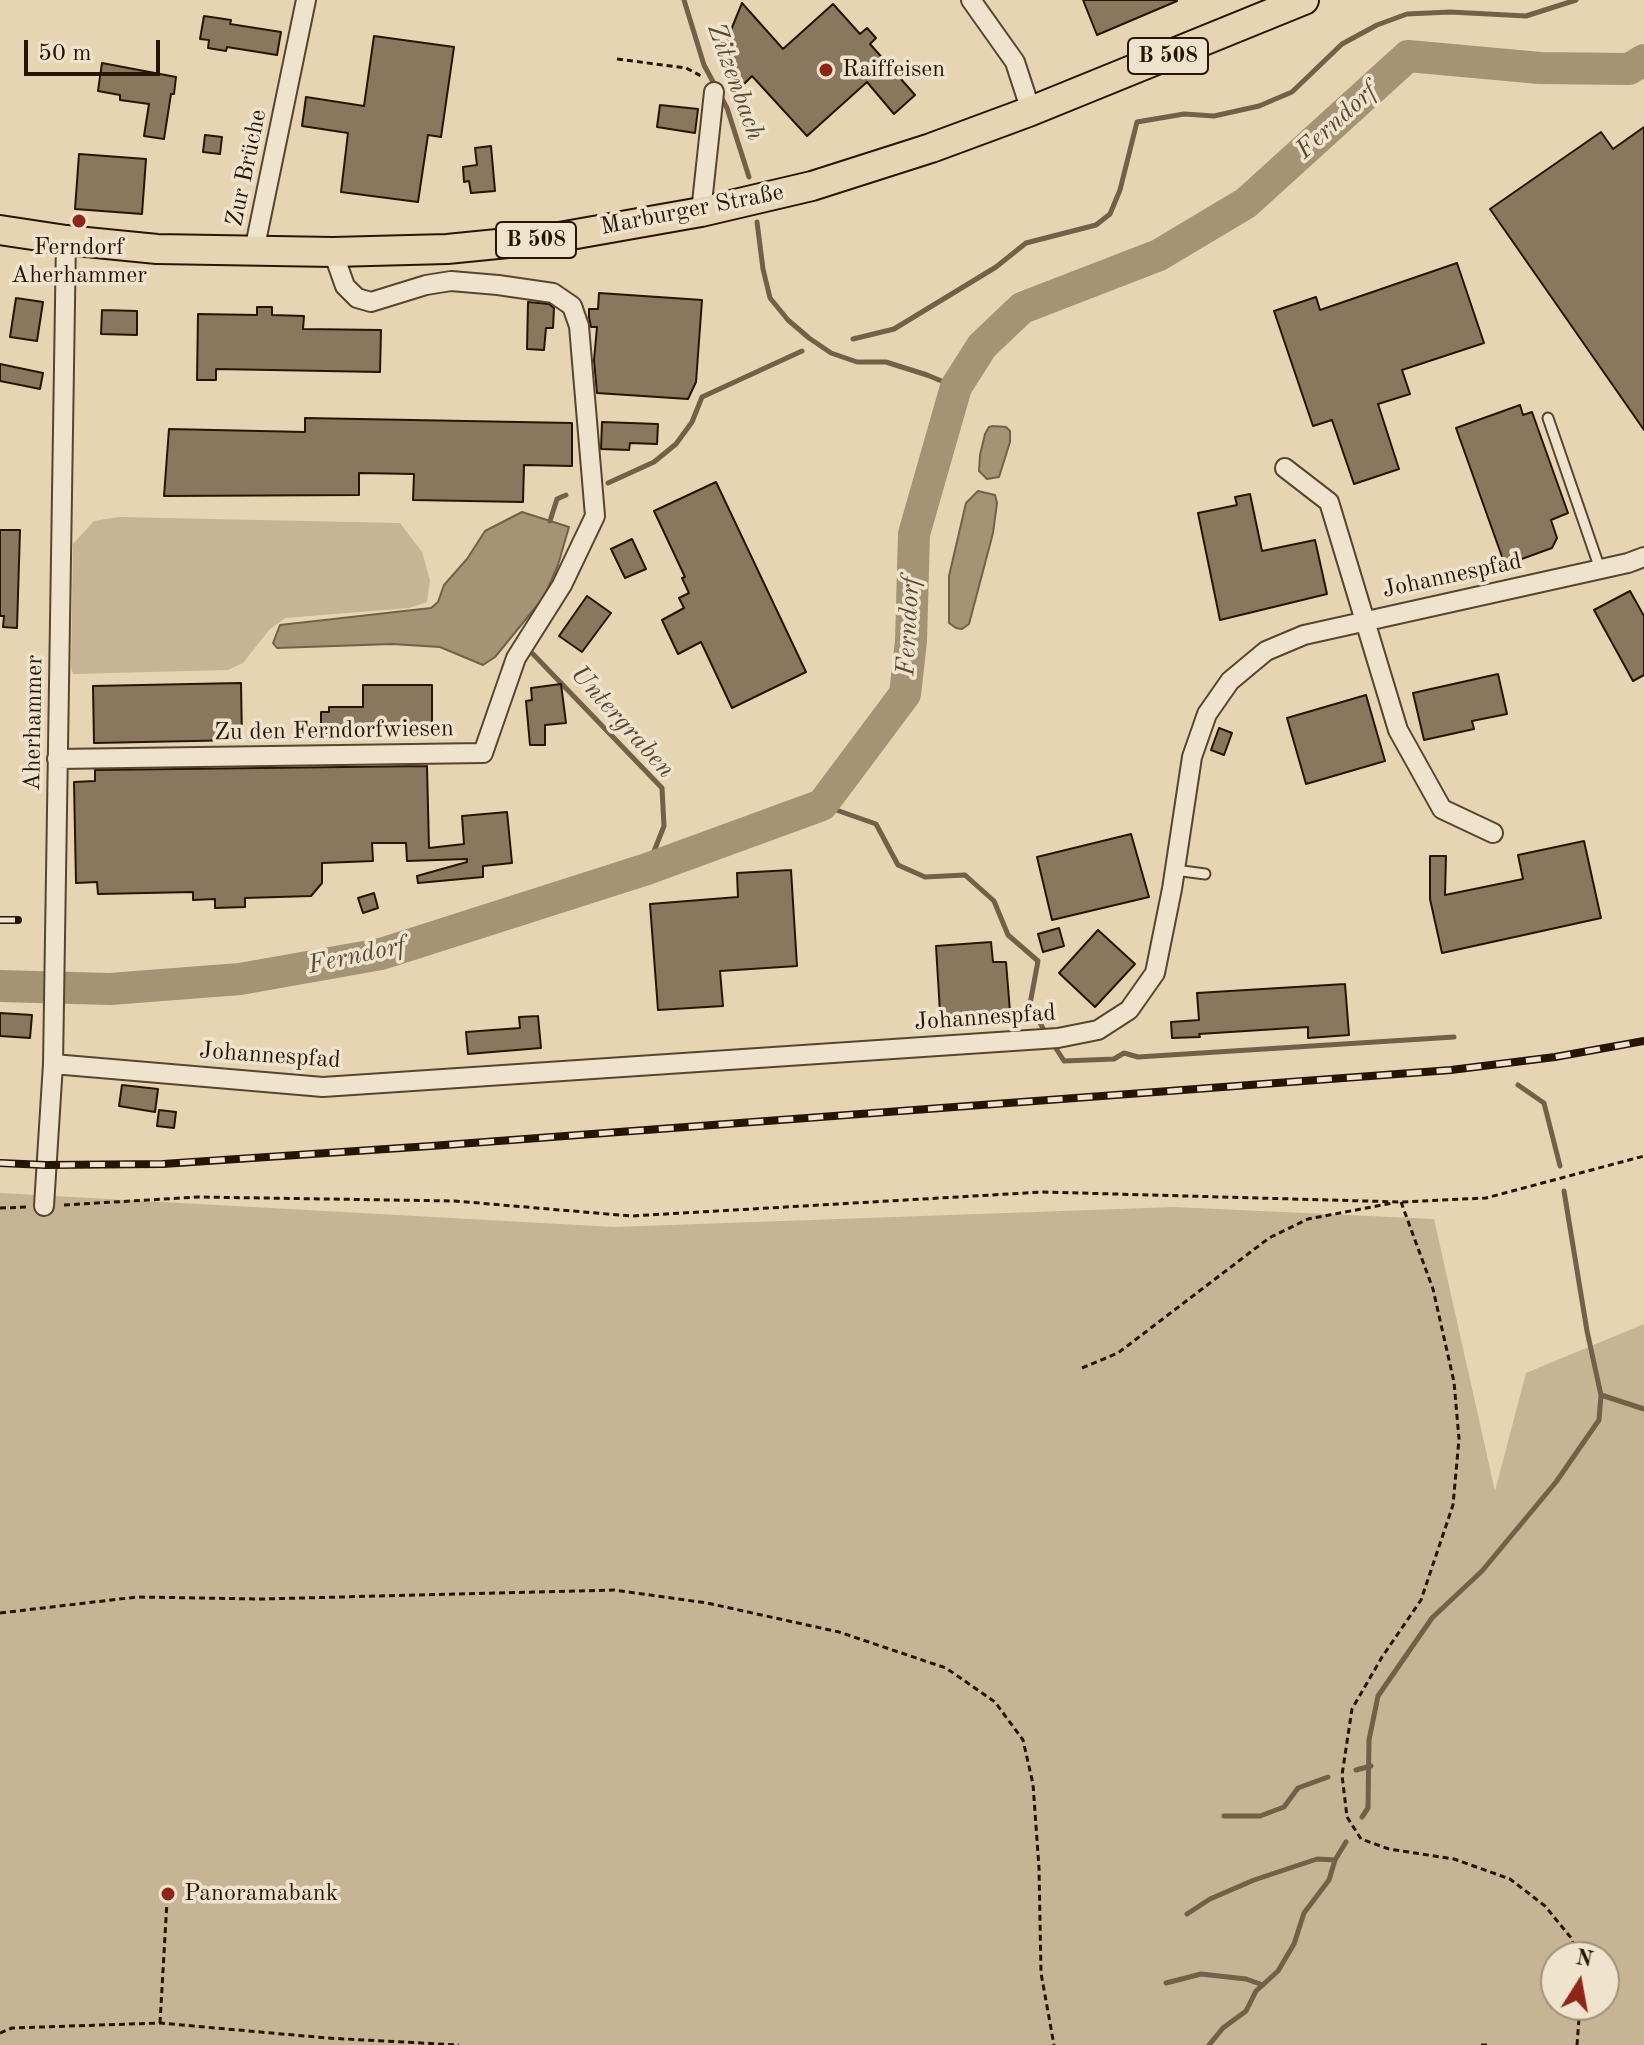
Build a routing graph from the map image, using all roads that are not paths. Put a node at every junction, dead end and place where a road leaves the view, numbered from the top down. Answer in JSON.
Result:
{"nodes":[{"id":1,"x":306,"y":0,"type":"edge"},
{"id":2,"x":971,"y":0,"type":"edge"},
{"id":3,"x":1304,"y":0,"type":"edge"},
{"id":4,"x":714,"y":92,"type":"road end"},
{"id":5,"x":1031,"y":111,"type":"junction"},
{"id":6,"x":701,"y":212,"type":"junction"},
{"id":7,"x":0,"y":230,"type":"edge"},
{"id":8,"x":66,"y":240,"type":"junction"},
{"id":9,"x":254,"y":251,"type":"junction"},
{"id":10,"x":333,"y":252,"type":"junction"},
{"id":11,"x":1548,"y":418,"type":"dead end"},
{"id":12,"x":1285,"y":468,"type":"dead end"},
{"id":13,"x":1644,"y":557,"type":"edge"},
{"id":14,"x":1600,"y":569,"type":"junction"},
{"id":15,"x":1366,"y":619,"type":"junction"},
{"id":16,"x":57,"y":759,"type":"junction"},
{"id":17,"x":1493,"y":833,"type":"dead end"},
{"id":18,"x":1175,"y":870,"type":"junction"},
{"id":19,"x":1205,"y":874,"type":"dead end"},
{"id":20,"x":53,"y":1064,"type":"junction"},
{"id":21,"x":44,"y":1206,"type":"road end"}],
"edges":[{"from":1,"to":9,"type":"street","name":"Zur Brüche"},
{"from":2,"to":5,"type":"street"},
{"from":3,"to":5,"type":"main road","name":"Marburger Straße","number":"B 508"},
{"from":4,"to":6,"type":"street"},
{"from":5,"to":6,"type":"main road","name":"Marburger Straße","number":"B 508"},
{"from":6,"to":10,"type":"main road","name":"Marburger Straße","number":"B 508"},
{"from":7,"to":8,"type":"main road","name":"Marburger Straße","number":"B 508"},
{"from":8,"to":9,"type":"main road","name":"Marburger Straße","number":"B 508"},
{"from":8,"to":16,"type":"street","name":"Aherhammer"},
{"from":9,"to":10,"type":"main road","name":"Marburger Straße","number":"B 508"},
{"from":10,"to":16,"type":"street","name":"Zu den Ferndorfwiesen"},
{"from":11,"to":14,"type":"lane"},
{"from":12,"to":15,"type":"street"},
{"from":13,"to":14,"type":"street","name":"Johannespfad"},
{"from":14,"to":15,"type":"street","name":"Johannespfad"},
{"from":15,"to":17,"type":"street"},
{"from":15,"to":18,"type":"street","name":"Johannespfad"},
{"from":16,"to":20,"type":"street","name":"Aherhammer"},
{"from":18,"to":19,"type":"lane"},
{"from":18,"to":20,"type":"street","name":"Johannespfad"},
{"from":20,"to":21,"type":"street","name":"Aherhammer"}]}
